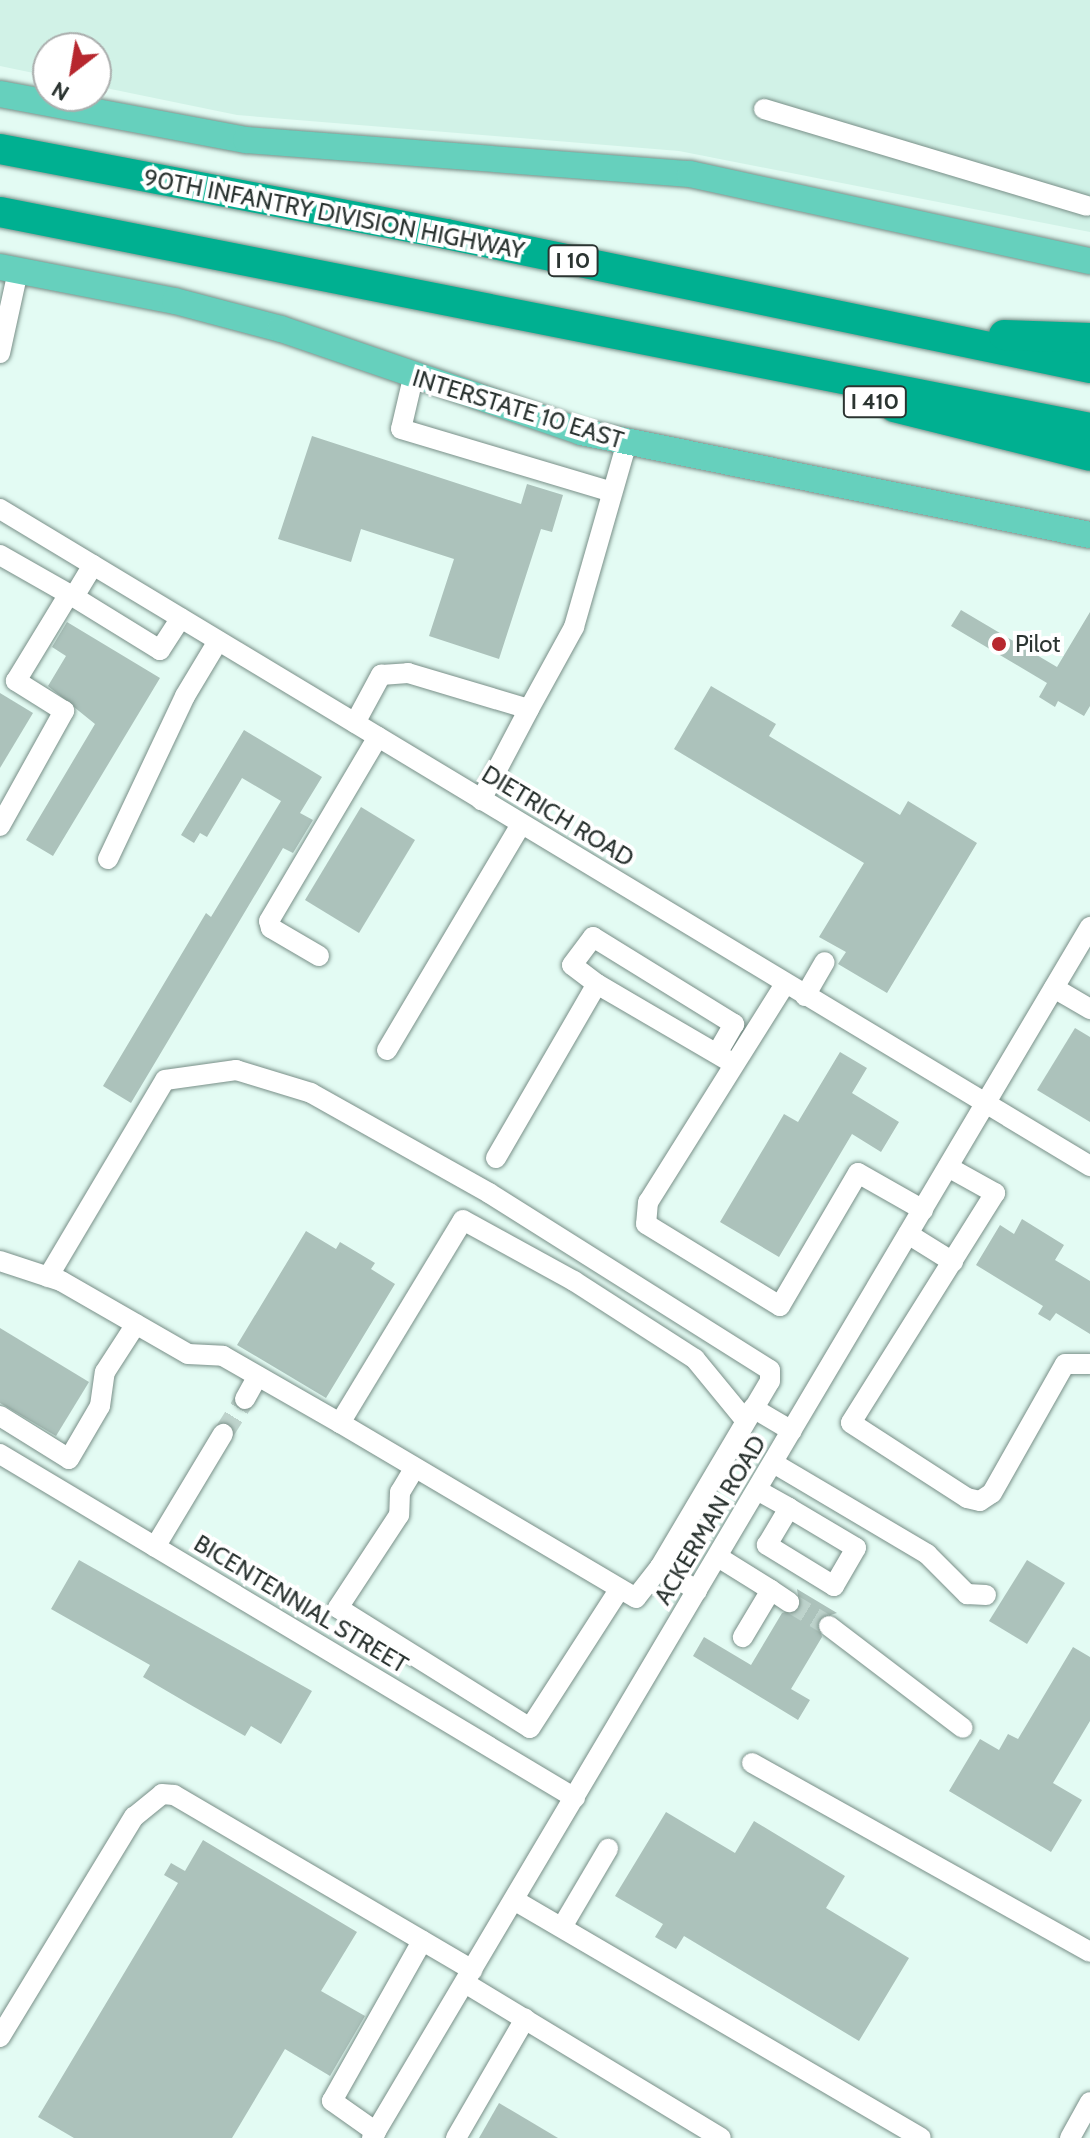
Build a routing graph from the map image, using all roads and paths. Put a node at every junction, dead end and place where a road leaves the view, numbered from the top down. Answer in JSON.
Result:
{"nodes":[{"id":1,"x":0,"y":94,"type":"edge"},
{"id":2,"x":764,"y":109,"type":"dead end"},
{"id":3,"x":0,"y":149,"type":"edge"},
{"id":4,"x":1087,"y":206,"type":"dead end"},
{"id":5,"x":0,"y":212,"type":"edge"},
{"id":6,"x":0,"y":232,"type":"edge"},
{"id":7,"x":1090,"y":261,"type":"edge"},
{"id":8,"x":9,"y":269,"type":"edge"},
{"id":9,"x":449,"y":299,"type":"junction"},
{"id":10,"x":918,"y":332,"type":"junction"},
{"id":11,"x":1090,"y":338,"type":"edge"},
{"id":12,"x":661,"y":342,"type":"junction"},
{"id":13,"x":0,"y":353,"type":"edge"},
{"id":14,"x":1090,"y":368,"type":"edge"},
{"id":15,"x":413,"y":378,"type":"junction"},
{"id":16,"x":1090,"y":428,"type":"edge"},
{"id":17,"x":627,"y":442,"type":"junction"},
{"id":18,"x":1090,"y":456,"type":"edge"},
{"id":19,"x":612,"y":492,"type":"junction"},
{"id":20,"x":0,"y":509,"type":"edge"},
{"id":21,"x":1090,"y":535,"type":"edge"},
{"id":22,"x":0,"y":555,"type":"edge"},
{"id":23,"x":93,"y":565,"type":"junction"},
{"id":24,"x":71,"y":596,"type":"junction"},
{"id":25,"x":181,"y":618,"type":"junction"},
{"id":26,"x":218,"y":641,"type":"junction"},
{"id":27,"x":529,"y":709,"type":"junction"},
{"id":28,"x":355,"y":723,"type":"junction"},
{"id":29,"x":378,"y":737,"type":"junction"},
{"id":30,"x":481,"y":800,"type":"junction"},
{"id":31,"x":521,"y":824,"type":"junction"},
{"id":32,"x":0,"y":826,"type":"edge"},
{"id":33,"x":108,"y":859,"type":"dead end"},
{"id":34,"x":1090,"y":927,"type":"edge"},
{"id":35,"x":319,"y":956,"type":"dead end"},
{"id":36,"x":825,"y":962,"type":"dead end"},
{"id":37,"x":597,"y":984,"type":"junction"},
{"id":38,"x":785,"y":984,"type":"junction"},
{"id":39,"x":1054,"y":988,"type":"junction"},
{"id":40,"x":805,"y":996,"type":"junction"},
{"id":41,"x":1090,"y":1009,"type":"edge"},
{"id":42,"x":387,"y":1050,"type":"dead end"},
{"id":43,"x":724,"y":1058,"type":"junction"},
{"id":44,"x":985,"y":1104,"type":"junction"},
{"id":45,"x":496,"y":1158,"type":"dead end"},
{"id":46,"x":1090,"y":1166,"type":"edge"},
{"id":47,"x":948,"y":1167,"type":"junction"},
{"id":48,"x":923,"y":1210,"type":"junction"},
{"id":49,"x":908,"y":1234,"type":"junction"},
{"id":50,"x":0,"y":1261,"type":"edge"},
{"id":51,"x":953,"y":1262,"type":"junction"},
{"id":52,"x":48,"y":1277,"type":"junction"},
{"id":53,"x":136,"y":1324,"type":"junction"},
{"id":54,"x":1090,"y":1364,"type":"edge"},
{"id":55,"x":258,"y":1376,"type":"junction"},
{"id":56,"x":245,"y":1399,"type":"tunnel mouth"},
{"id":57,"x":750,"y":1415,"type":"junction"},
{"id":58,"x":0,"y":1416,"type":"edge"},
{"id":59,"x":340,"y":1423,"type":"junction"},
{"id":60,"x":792,"y":1431,"type":"junction"},
{"id":61,"x":223,"y":1434,"type":"tunnel mouth"},
{"id":62,"x":0,"y":1454,"type":"edge"},
{"id":63,"x":775,"y":1464,"type":"junction"},
{"id":64,"x":414,"y":1469,"type":"junction"},
{"id":65,"x":757,"y":1490,"type":"junction"},
{"id":66,"x":789,"y":1508,"type":"dead end"},
{"id":67,"x":155,"y":1547,"type":"junction"},
{"id":68,"x":718,"y":1557,"type":"junction"},
{"id":69,"x":660,"y":1567,"type":"junction"},
{"id":70,"x":619,"y":1590,"type":"junction"},
{"id":71,"x":771,"y":1590,"type":"junction"},
{"id":72,"x":697,"y":1591,"type":"junction"},
{"id":73,"x":986,"y":1595,"type":"dead end"},
{"id":74,"x":789,"y":1602,"type":"tunnel mouth"},
{"id":75,"x":829,"y":1626,"type":"tunnel mouth"},
{"id":76,"x":743,"y":1637,"type":"dead end"},
{"id":77,"x":963,"y":1728,"type":"dead end"},
{"id":78,"x":752,"y":1763,"type":"dead end"},
{"id":79,"x":575,"y":1798,"type":"junction"},
{"id":80,"x":608,"y":1849,"type":"dead end"},
{"id":81,"x":514,"y":1900,"type":"junction"},
{"id":82,"x":562,"y":1927,"type":"junction"},
{"id":83,"x":422,"y":1941,"type":"junction"},
{"id":84,"x":1090,"y":1952,"type":"edge"},
{"id":85,"x":468,"y":1976,"type":"junction"},
{"id":86,"x":525,"y":2019,"type":"junction"},
{"id":87,"x":0,"y":2037,"type":"edge"},
{"id":88,"x":1090,"y":2102,"type":"edge"},
{"id":89,"x":374,"y":2135,"type":"edge"},
{"id":90,"x":456,"y":2138,"type":"edge"},
{"id":91,"x":721,"y":2138,"type":"edge"},
{"id":92,"x":921,"y":2138,"type":"edge"},
{"id":93,"x":1070,"y":2138,"type":"edge"}],
"edges":[{"from":1,"to":7,"type":"main road"},
{"from":2,"to":4,"type":"street"},
{"from":3,"to":10,"type":"highway","name":"90TH INFANTRY DIVISION HIGHWAY","number":"I 10"},
{"from":5,"to":9,"type":"highway"},
{"from":6,"to":9,"type":"highway"},
{"from":8,"to":13,"type":"street"},
{"from":8,"to":15,"type":"main road","name":"INTERSTATE 10 EAST"},
{"from":9,"to":12,"type":"highway"},
{"from":10,"to":11,"type":"highway"},
{"from":10,"to":14,"type":"highway","name":"90TH INFANTRY DIVISION HIGHWAY","number":"I 10"},
{"from":12,"to":16,"type":"highway"},
{"from":12,"to":18,"type":"highway","number":"I 410"},
{"from":15,"to":17,"type":"main road","name":"INTERSTATE 10 EAST"},
{"from":15,"to":19,"type":"street"},
{"from":17,"to":19,"type":"street"},
{"from":17,"to":21,"type":"main road","name":"INTERSTATE 10 EAST"},
{"from":19,"to":27,"type":"street"},
{"from":20,"to":23,"type":"street","name":"DIETRICH ROAD"},
{"from":22,"to":24,"type":"street"},
{"from":23,"to":24,"type":"street"},
{"from":23,"to":25,"type":"street","name":"DIETRICH ROAD"},
{"from":24,"to":25,"type":"street"},
{"from":24,"to":32,"type":"street"},
{"from":25,"to":26,"type":"street","name":"DIETRICH ROAD"},
{"from":26,"to":28,"type":"street","name":"DIETRICH ROAD"},
{"from":26,"to":33,"type":"street"},
{"from":27,"to":28,"type":"street"},
{"from":27,"to":30,"type":"street"},
{"from":28,"to":29,"type":"street","name":"DIETRICH ROAD"},
{"from":29,"to":30,"type":"street","name":"DIETRICH ROAD"},
{"from":29,"to":35,"type":"street"},
{"from":30,"to":31,"type":"street","name":"DIETRICH ROAD"},
{"from":31,"to":38,"type":"street","name":"DIETRICH ROAD"},
{"from":31,"to":42,"type":"street"},
{"from":34,"to":39,"type":"street","name":"ACKERMAN ROAD"},
{"from":36,"to":40,"type":"street"},
{"from":37,"to":43,"type":"street"},
{"from":37,"to":43,"type":"street"},
{"from":37,"to":45,"type":"street"},
{"from":38,"to":40,"type":"street","name":"DIETRICH ROAD"},
{"from":38,"to":43,"type":"street"},
{"from":39,"to":41,"type":"street"},
{"from":39,"to":44,"type":"street","name":"ACKERMAN ROAD"},
{"from":40,"to":44,"type":"street","name":"DIETRICH ROAD"},
{"from":43,"to":48,"type":"street"},
{"from":44,"to":46,"type":"street","name":"DIETRICH ROAD"},
{"from":44,"to":47,"type":"street","name":"ACKERMAN ROAD"},
{"from":47,"to":48,"type":"street","name":"ACKERMAN ROAD"},
{"from":47,"to":51,"type":"street"},
{"from":48,"to":49,"type":"street","name":"ACKERMAN ROAD"},
{"from":49,"to":51,"type":"street"},
{"from":49,"to":60,"type":"street","name":"ACKERMAN ROAD"},
{"from":50,"to":52,"type":"street"},
{"from":51,"to":54,"type":"street"},
{"from":52,"to":53,"type":"street"},
{"from":52,"to":57,"type":"street"},
{"from":53,"to":55,"type":"street"},
{"from":53,"to":58,"type":"street"},
{"from":55,"to":56,"type":"street"},
{"from":55,"to":59,"type":"street"},
{"from":57,"to":59,"type":"street"},
{"from":57,"to":60,"type":"street"},
{"from":57,"to":69,"type":"street"},
{"from":59,"to":64,"type":"street"},
{"from":60,"to":63,"type":"street","name":"ACKERMAN ROAD"},
{"from":61,"to":67,"type":"street"},
{"from":62,"to":67,"type":"street","name":"BICENTENNIAL STREET"},
{"from":63,"to":65,"type":"street","name":"ACKERMAN ROAD"},
{"from":63,"to":73,"type":"street"},
{"from":64,"to":70,"type":"street"},
{"from":64,"to":70,"type":"street"},
{"from":65,"to":66,"type":"street"},
{"from":65,"to":68,"type":"street","name":"ACKERMAN ROAD"},
{"from":67,"to":79,"type":"street","name":"BICENTENNIAL STREET"},
{"from":68,"to":71,"type":"street"},
{"from":68,"to":72,"type":"street","name":"ACKERMAN ROAD"},
{"from":69,"to":70,"type":"street"},
{"from":69,"to":72,"type":"street"},
{"from":71,"to":74,"type":"street"},
{"from":71,"to":76,"type":"street"},
{"from":72,"to":79,"type":"street","name":"ACKERMAN ROAD"},
{"from":75,"to":77,"type":"street"},
{"from":78,"to":84,"type":"street"},
{"from":79,"to":81,"type":"street","name":"ACKERMAN ROAD"},
{"from":80,"to":82,"type":"street"},
{"from":81,"to":82,"type":"street"},
{"from":81,"to":85,"type":"street","name":"ACKERMAN ROAD"},
{"from":82,"to":92,"type":"street"},
{"from":83,"to":85,"type":"street"},
{"from":83,"to":87,"type":"street"},
{"from":83,"to":89,"type":"street"},
{"from":85,"to":86,"type":"street"},
{"from":85,"to":89,"type":"street","name":"ACKERMAN ROAD"},
{"from":86,"to":90,"type":"street"},
{"from":86,"to":91,"type":"street"},
{"from":88,"to":93,"type":"street"}]}
